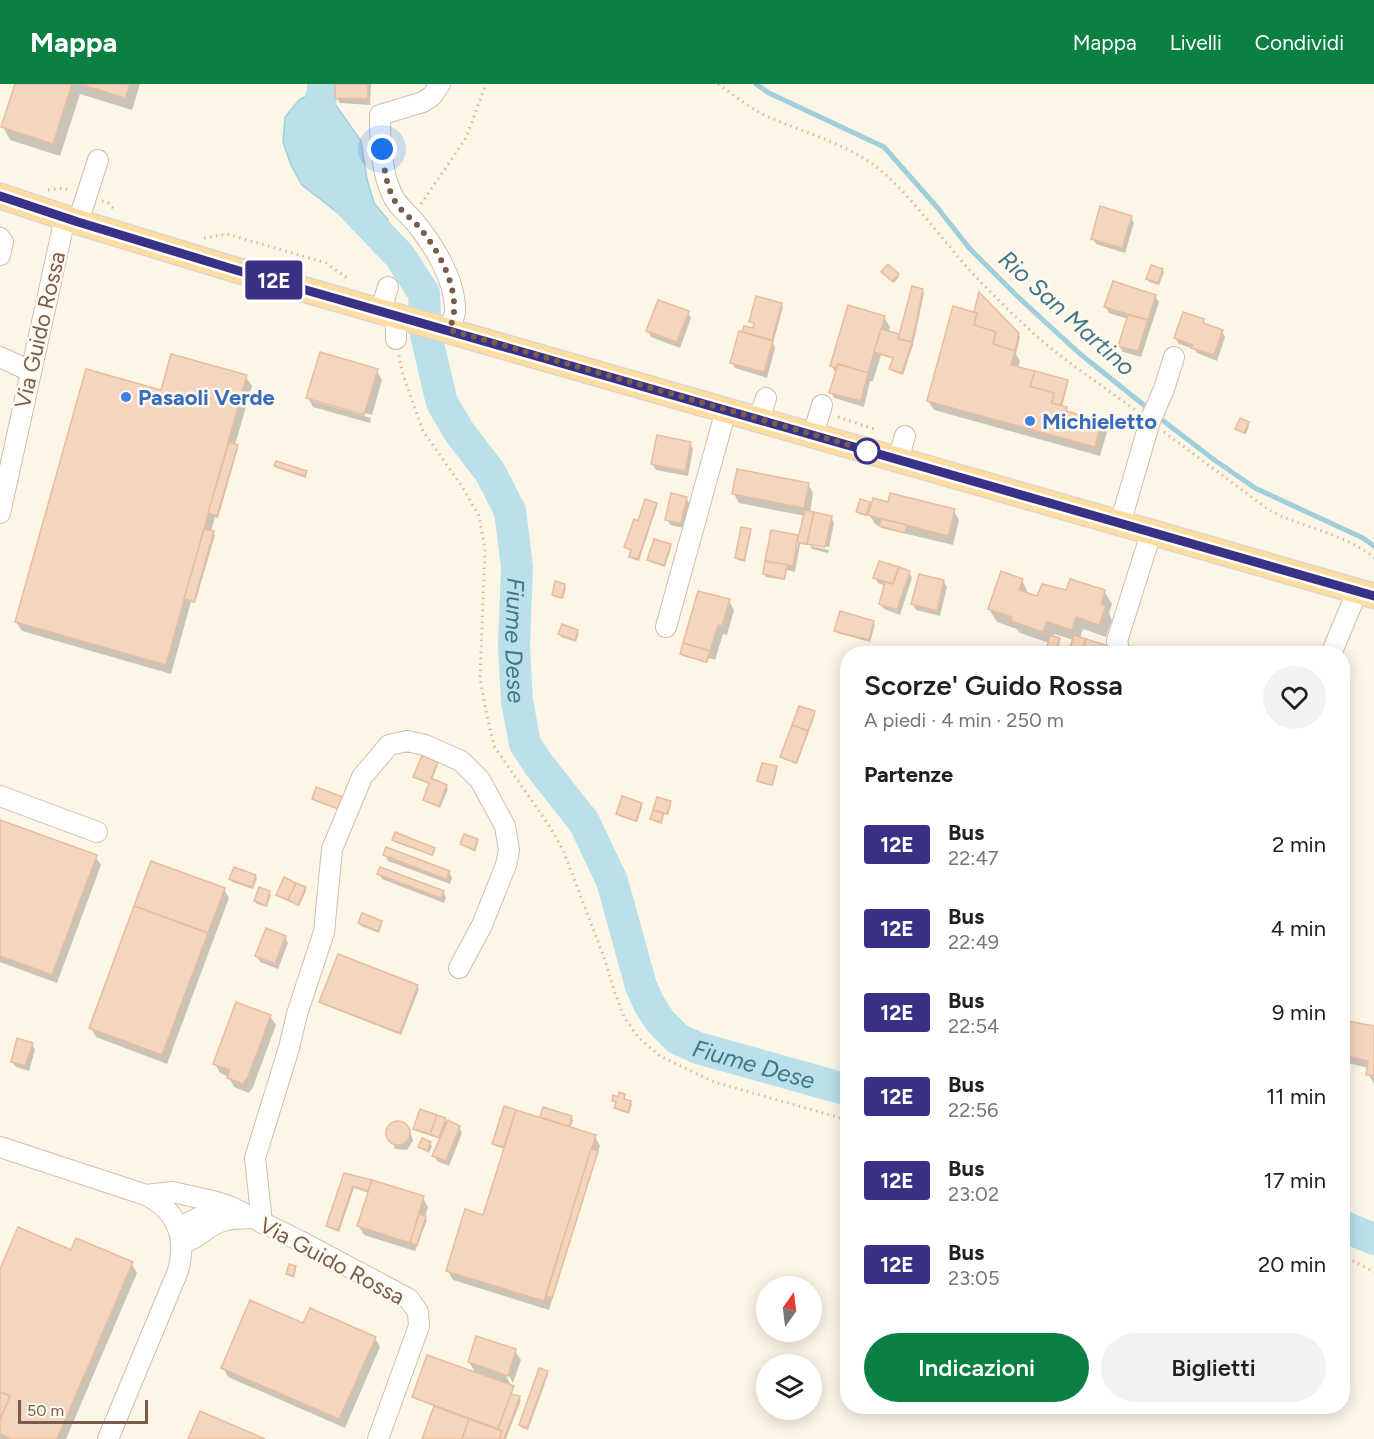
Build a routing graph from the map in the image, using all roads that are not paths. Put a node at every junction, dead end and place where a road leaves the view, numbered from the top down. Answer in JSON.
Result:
{"nodes":[{"id":1,"x":440,"y":84,"type":"edge"},
{"id":2,"x":98,"y":160,"type":"dead end"},
{"id":3,"x":0,"y":196,"type":"edge"},
{"id":4,"x":71,"y":220,"type":"junction"},
{"id":5,"x":0,"y":238,"type":"edge"},
{"id":6,"x":0,"y":255,"type":"edge"},
{"id":7,"x":388,"y":287,"type":"dead end"},
{"id":8,"x":394,"y":320,"type":"junction"},
{"id":9,"x":443,"y":328,"type":"junction"},
{"id":10,"x":0,"y":357,"type":"edge"},
{"id":11,"x":1174,"y":357,"type":"dead end"},
{"id":12,"x":30,"y":371,"type":"junction"},
{"id":13,"x":822,"y":405,"type":"dead end"},
{"id":14,"x":726,"y":410,"type":"junction"},
{"id":15,"x":813,"y":435,"type":"junction"},
{"id":16,"x":905,"y":436,"type":"dead end"},
{"id":17,"x":898,"y":459,"type":"junction"},
{"id":18,"x":0,"y":513,"type":"edge"},
{"id":19,"x":1120,"y":524,"type":"junction"},
{"id":20,"x":1151,"y":533,"type":"junction"},
{"id":21,"x":1366,"y":594,"type":"edge"},
{"id":22,"x":666,"y":627,"type":"dead end"},
{"id":23,"x":1118,"y":646,"type":"edge"},
{"id":24,"x":1336,"y":646,"type":"edge"},
{"id":25,"x":0,"y":796,"type":"edge"},
{"id":26,"x":97,"y":832,"type":"dead end"},
{"id":27,"x":459,"y":968,"type":"dead end"},
{"id":28,"x":0,"y":1148,"type":"edge"},
{"id":29,"x":146,"y":1195,"type":"junction"},
{"id":30,"x":229,"y":1206,"type":"junction"},
{"id":31,"x":256,"y":1221,"type":"junction"},
{"id":32,"x":180,"y":1236,"type":"junction"},
{"id":33,"x":108,"y":1439,"type":"edge"},
{"id":34,"x":378,"y":1439,"type":"edge"}],
"edges":[{"from":1,"to":9,"type":"street"},
{"from":2,"to":4,"type":"street","name":"Via Guido Rossa"},
{"from":3,"to":4,"type":"main road"},
{"from":4,"to":8,"type":"main road"},
{"from":4,"to":12,"type":"street","name":"Via Guido Rossa"},
{"from":5,"to":6,"type":"street"},
{"from":7,"to":8,"type":"street"},
{"from":8,"to":9,"type":"main road"},
{"from":9,"to":14,"type":"main road"},
{"from":10,"to":12,"type":"street"},
{"from":11,"to":19,"type":"street"},
{"from":12,"to":18,"type":"street","name":"Via Guido Rossa"},
{"from":13,"to":15,"type":"street"},
{"from":14,"to":15,"type":"main road"},
{"from":14,"to":22,"type":"street"},
{"from":15,"to":17,"type":"main road"},
{"from":16,"to":17,"type":"street"},
{"from":17,"to":19,"type":"main road"},
{"from":19,"to":20,"type":"main road"},
{"from":20,"to":21,"type":"main road"},
{"from":20,"to":23,"type":"street"},
{"from":21,"to":24,"type":"street"},
{"from":25,"to":26,"type":"street"},
{"from":27,"to":31,"type":"street"},
{"from":28,"to":29,"type":"street","name":"Via Guido Rossa"},
{"from":29,"to":30,"type":"street","name":"Via Guido Rossa"},
{"from":29,"to":32,"type":"street","name":"Via Guido Rossa"},
{"from":30,"to":31,"type":"street","name":"Via Guido Rossa"},
{"from":30,"to":32,"type":"street"},
{"from":31,"to":32,"type":"street","name":"Via Guido Rossa"},
{"from":31,"to":34,"type":"street","name":"Via Guido Rossa"},
{"from":32,"to":33,"type":"street"}]}
